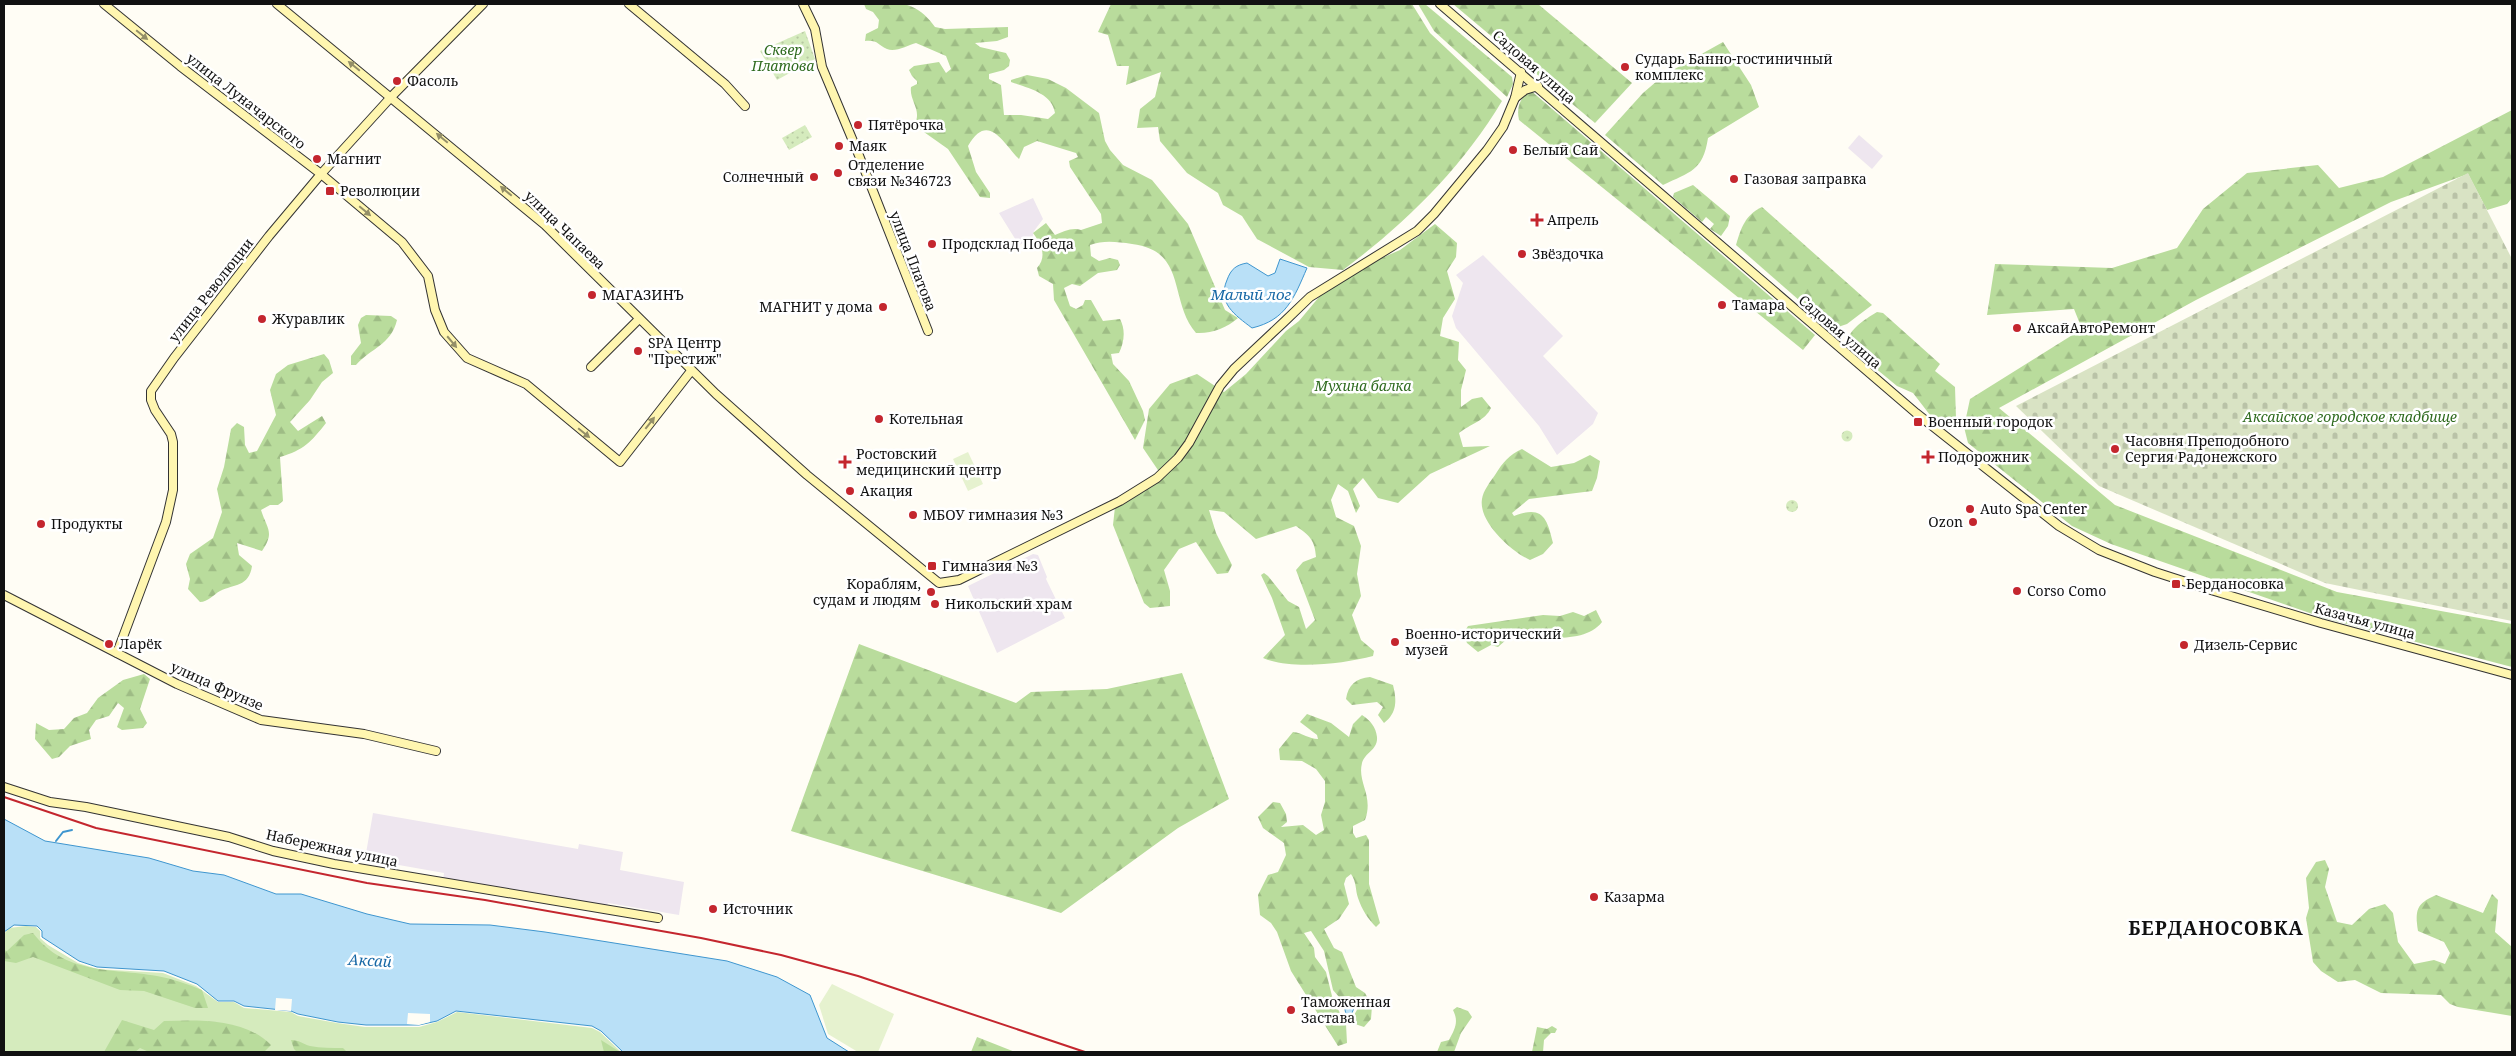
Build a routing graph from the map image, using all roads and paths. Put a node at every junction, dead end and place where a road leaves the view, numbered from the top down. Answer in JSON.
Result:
{"nodes":[{"id":1,"x":104,"y":4,"type":"edge"},
{"id":2,"x":277,"y":4,"type":"edge"},
{"id":3,"x":483,"y":4,"type":"edge"},
{"id":4,"x":629,"y":4,"type":"edge"},
{"id":5,"x":803,"y":4,"type":"edge"},
{"id":6,"x":1440,"y":4,"type":"edge"},
{"id":7,"x":1521,"y":72,"type":"junction"},
{"id":8,"x":1538,"y":86,"type":"junction"},
{"id":9,"x":392,"y":96,"type":"junction"},
{"id":10,"x":1515,"y":98,"type":"junction"},
{"id":11,"x":745,"y":106,"type":"dead end"},
{"id":12,"x":321,"y":174,"type":"junction"},
{"id":13,"x":639,"y":319,"type":"junction"},
{"id":14,"x":928,"y":331,"type":"dead end"},
{"id":15,"x":591,"y":367,"type":"dead end"},
{"id":16,"x":691,"y":371,"type":"junction"},
{"id":17,"x":2211,"y":590,"type":"joint"},
{"id":18,"x":4,"y":595,"type":"edge"},
{"id":19,"x":118,"y":653,"type":"junction"},
{"id":20,"x":2512,"y":675,"type":"edge"},
{"id":21,"x":436,"y":751,"type":"dead end"},
{"id":22,"x":4,"y":787,"type":"edge"},
{"id":23,"x":658,"y":918,"type":"dead end"}],
"edges":[{"from":1,"to":12,"type":"main road","name":"улица Луначарского","one_way":true},
{"from":9,"to":2,"type":"main road","name":"улица Чапаева","one_way":true},
{"from":3,"to":9,"type":"main road","name":"улица Революции"},
{"from":4,"to":11,"type":"main road"},
{"from":5,"to":14,"type":"main road","name":"улица Платова"},
{"from":6,"to":7,"type":"main road","name":"Садовая улица"},
{"from":7,"to":8,"type":"main road","name":"Садовая улица"},
{"from":7,"to":10,"type":"main road"},
{"from":8,"to":10,"type":"main road"},
{"from":8,"to":17,"type":"main road","name":"Садовая улица"},
{"from":9,"to":12,"type":"main road","name":"улица Революции"},
{"from":13,"to":9,"type":"main road","name":"улица Чапаева","one_way":true},
{"from":10,"to":16,"type":"main road","name":"улица Чапаева"},
{"from":12,"to":16,"type":"main road","name":"улица Луначарского","one_way":true},
{"from":12,"to":19,"type":"main road","name":"улица Революции"},
{"from":13,"to":15,"type":"main road"},
{"from":13,"to":16,"type":"main road","name":"улица Чапаева"},
{"from":17,"to":20,"type":"main road","name":"Казачья улица"},
{"from":18,"to":19,"type":"main road","name":"улица Фрунзе"},
{"from":19,"to":21,"type":"main road","name":"улица Фрунзе"},
{"from":22,"to":23,"type":"main road","name":"Набережная улица"}]}
